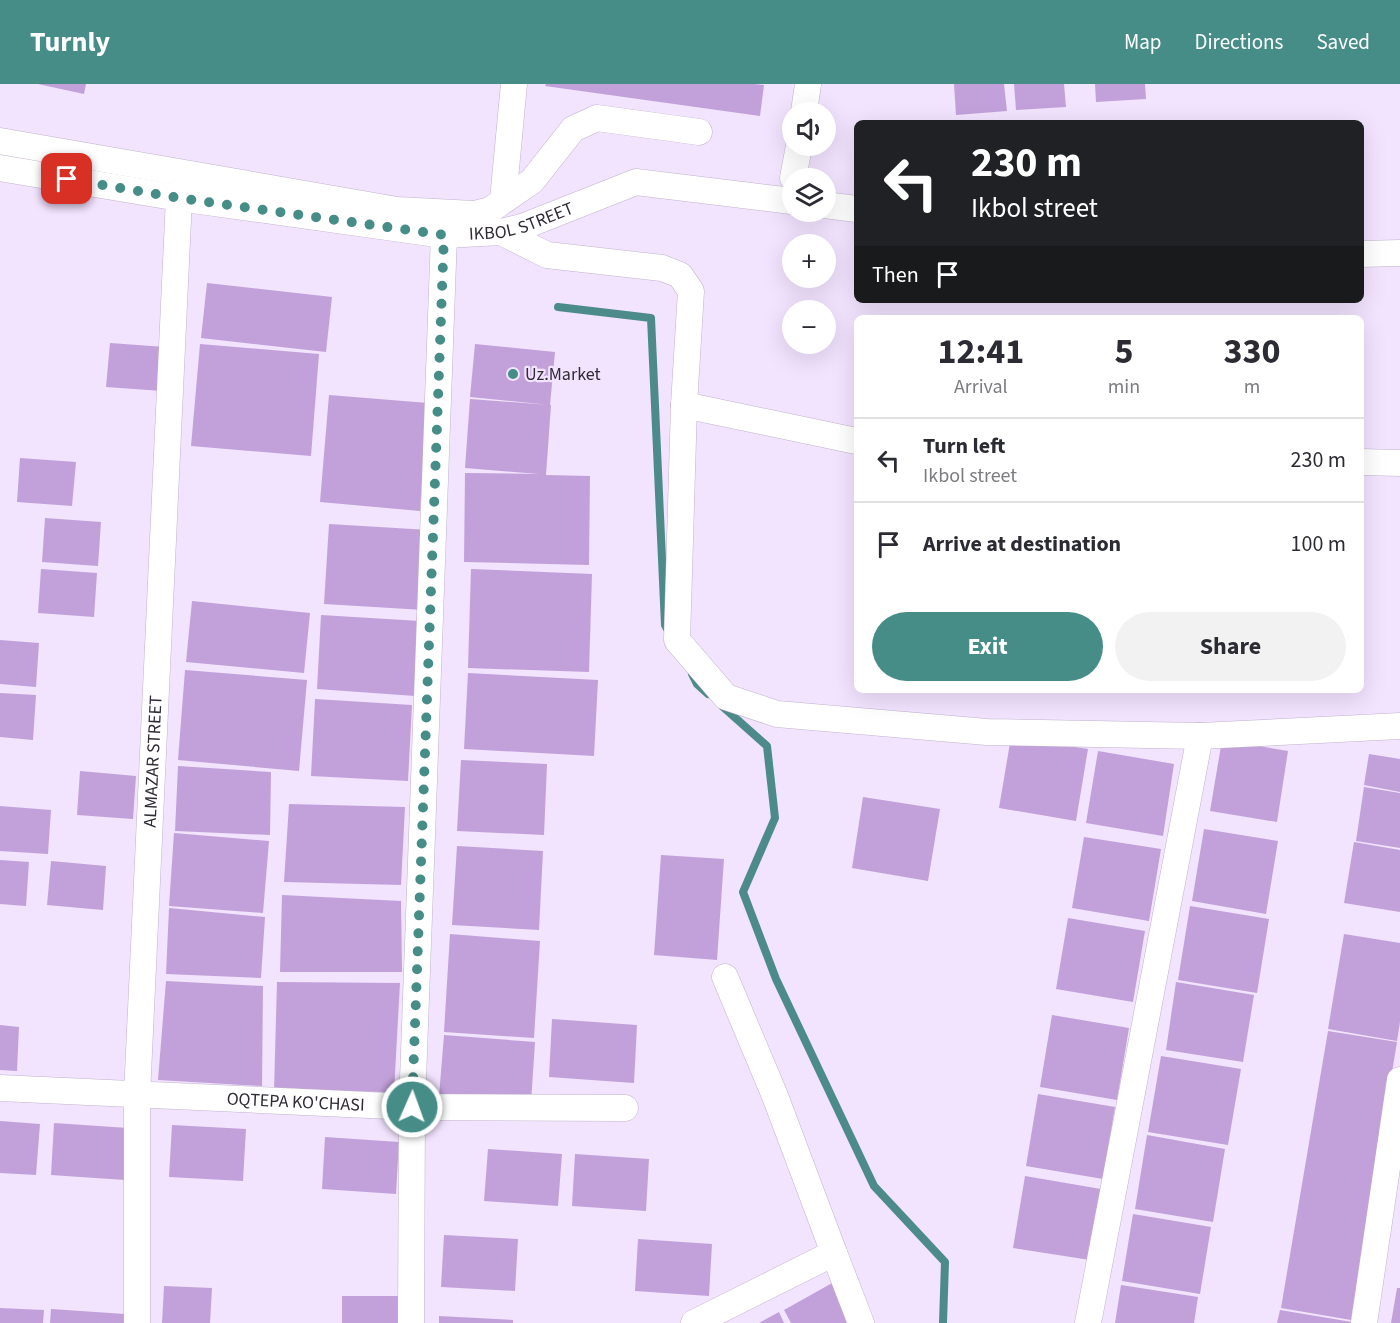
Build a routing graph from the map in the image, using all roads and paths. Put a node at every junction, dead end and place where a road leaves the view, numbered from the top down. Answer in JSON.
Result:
{"nodes":[{"id":1,"x":514,"y":84,"type":"edge"},
{"id":2,"x":808,"y":84,"type":"edge"},
{"id":3,"x":805,"y":102,"type":"edge"},
{"id":4,"x":699,"y":132,"type":"dead end"},
{"id":5,"x":0,"y":141,"type":"edge"},
{"id":6,"x":0,"y":168,"type":"edge"},
{"id":7,"x":782,"y":191,"type":"edge"},
{"id":8,"x":179,"y":198,"type":"junction"},
{"id":9,"x":503,"y":200,"type":"junction"},
{"id":10,"x":836,"y":206,"type":"edge"},
{"id":11,"x":854,"y":209,"type":"edge"},
{"id":12,"x":501,"y":232,"type":"junction"},
{"id":13,"x":444,"y":235,"type":"junction"},
{"id":14,"x":1364,"y":254,"type":"edge"},
{"id":15,"x":1400,"y":254,"type":"edge"},
{"id":16,"x":684,"y":405,"type":"junction"},
{"id":17,"x":854,"y":441,"type":"edge"},
{"id":18,"x":1364,"y":462,"type":"edge"},
{"id":19,"x":1400,"y":463,"type":"edge"},
{"id":20,"x":1400,"y":726,"type":"edge"},
{"id":21,"x":1200,"y":736,"type":"junction"},
{"id":22,"x":725,"y":977,"type":"dead end"},
{"id":23,"x":1400,"y":1080,"type":"edge"},
{"id":24,"x":0,"y":1088,"type":"edge"},
{"id":25,"x":137,"y":1095,"type":"junction"},
{"id":26,"x":412,"y":1107,"type":"junction"},
{"id":27,"x":625,"y":1108,"type":"dead end"},
{"id":28,"x":834,"y":1253,"type":"junction"},
{"id":29,"x":137,"y":1323,"type":"edge"},
{"id":30,"x":411,"y":1323,"type":"edge"},
{"id":31,"x":694,"y":1323,"type":"edge"},
{"id":32,"x":861,"y":1323,"type":"edge"},
{"id":33,"x":1088,"y":1323,"type":"edge"},
{"id":34,"x":1364,"y":1323,"type":"edge"}],
"edges":[{"from":1,"to":9,"type":"street"},
{"from":2,"to":3,"type":"street"},
{"from":4,"to":9,"type":"street"},
{"from":5,"to":9,"type":"street"},
{"from":6,"to":8,"type":"street","name":"IKBOL STREET"},
{"from":7,"to":12,"type":"street","name":"IKBOL STREET"},
{"from":8,"to":13,"type":"street","name":"IKBOL STREET"},
{"from":8,"to":25,"type":"street","name":"ALMAZAR STREET"},
{"from":10,"to":11,"type":"street"},
{"from":12,"to":13,"type":"street","name":"IKBOL STREET"},
{"from":12,"to":16,"type":"street"},
{"from":13,"to":26,"type":"street"},
{"from":14,"to":15,"type":"street"},
{"from":16,"to":17,"type":"street"},
{"from":16,"to":21,"type":"street"},
{"from":18,"to":19,"type":"street"},
{"from":20,"to":21,"type":"street"},
{"from":21,"to":33,"type":"street"},
{"from":22,"to":28,"type":"street"},
{"from":23,"to":34,"type":"street"},
{"from":24,"to":25,"type":"street","name":"OQTEPA KO'CHASI"},
{"from":25,"to":26,"type":"street","name":"OQTEPA KO'CHASI"},
{"from":25,"to":29,"type":"street","name":"ALMAZAR STREET"},
{"from":26,"to":27,"type":"street","name":"OQTEPA KO'CHASI"},
{"from":26,"to":30,"type":"street"},
{"from":28,"to":31,"type":"street"},
{"from":28,"to":32,"type":"street"}]}
